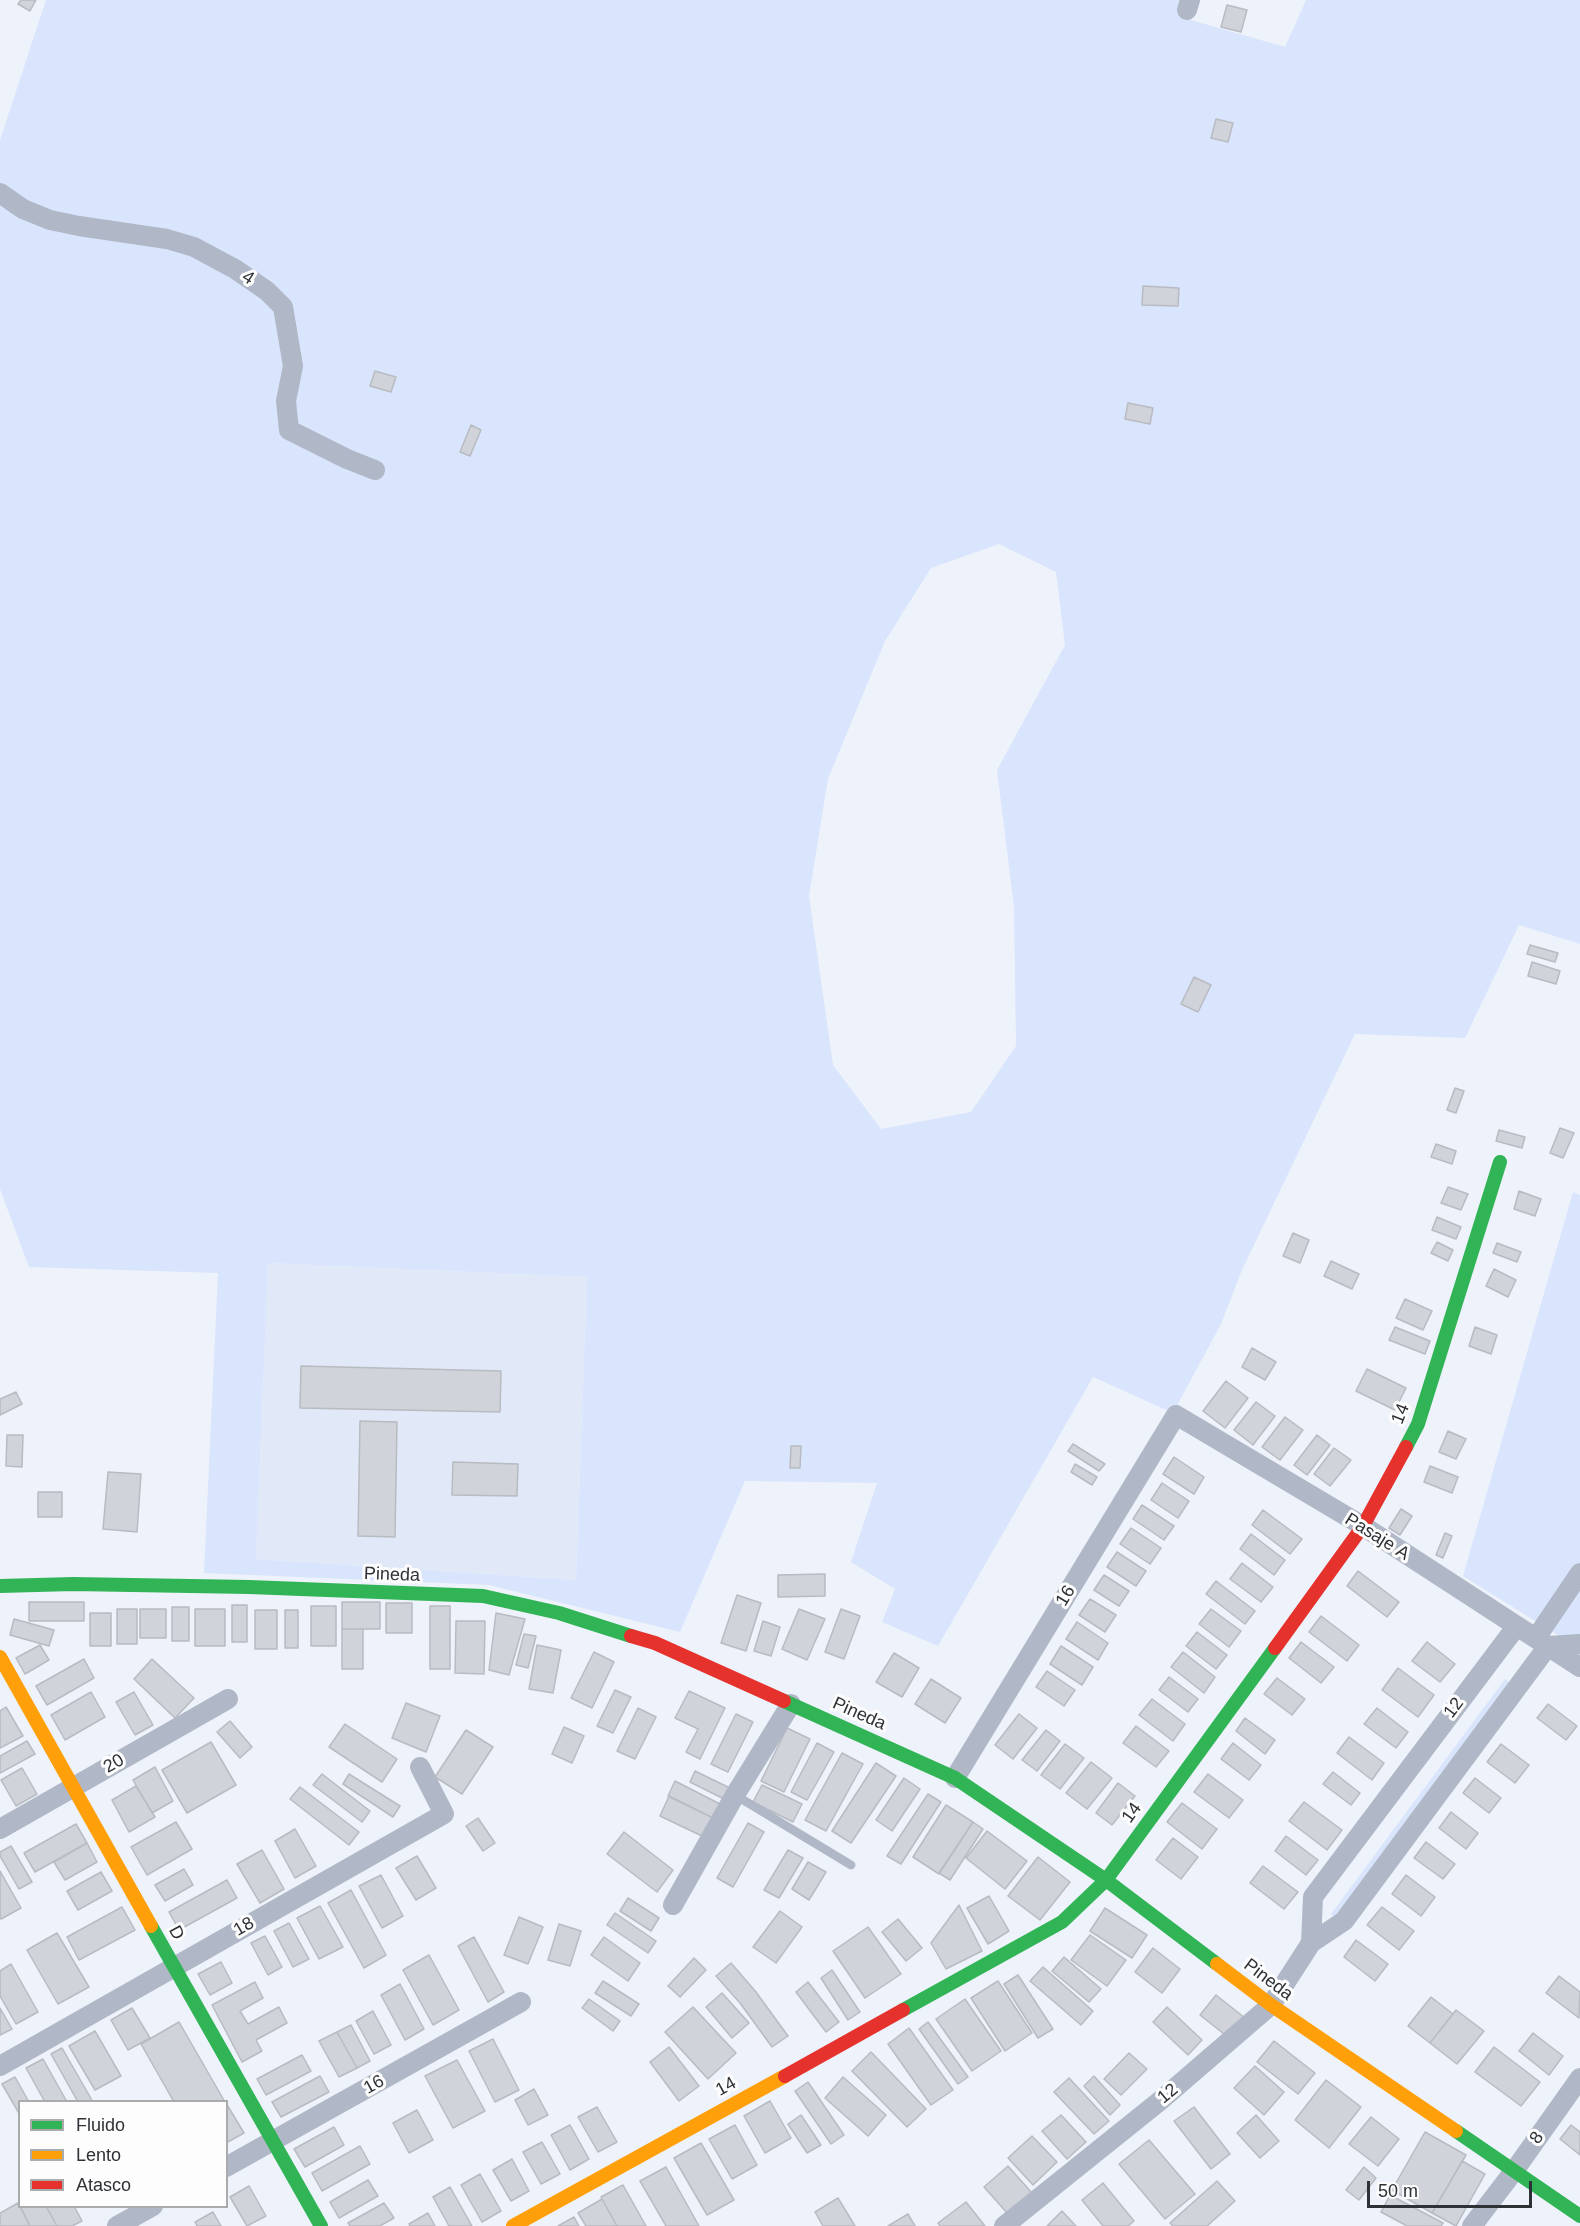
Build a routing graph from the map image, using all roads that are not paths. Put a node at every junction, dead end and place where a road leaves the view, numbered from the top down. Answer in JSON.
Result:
{"nodes":[{"id":1,"x":0,"y":193,"type":"edge"},
{"id":2,"x":375,"y":470,"type":"dead end"},
{"id":3,"x":1500,"y":1162,"type":"dead end"},
{"id":4,"x":1176,"y":1415,"type":"joint"},
{"id":5,"x":1363,"y":1526,"type":"junction"},
{"id":6,"x":1580,"y":1573,"type":"edge"},
{"id":7,"x":0,"y":1586,"type":"edge"},
{"id":8,"x":1516,"y":1627,"type":"junction"},
{"id":9,"x":1542,"y":1642,"type":"junction"},
{"id":10,"x":1580,"y":1644,"type":"edge"},
{"id":11,"x":0,"y":1657,"type":"edge"},
{"id":12,"x":1580,"y":1667,"type":"edge"},
{"id":13,"x":228,"y":1699,"type":"dead end"},
{"id":14,"x":791,"y":1704,"type":"junction"},
{"id":15,"x":420,"y":1767,"type":"dead end"},
{"id":16,"x":956,"y":1778,"type":"junction"},
{"id":17,"x":74,"y":1787,"type":"junction"},
{"id":18,"x":735,"y":1795,"type":"junction"},
{"id":19,"x":0,"y":1829,"type":"edge"},
{"id":20,"x":851,"y":1865,"type":"dead end"},
{"id":21,"x":1106,"y":1880,"type":"junction"},
{"id":22,"x":673,"y":1905,"type":"dead end"},
{"id":23,"x":1311,"y":1943,"type":"junction"},
{"id":24,"x":174,"y":1966,"type":"junction"},
{"id":25,"x":521,"y":2002,"type":"dead end"},
{"id":26,"x":1270,"y":2005,"type":"junction"},
{"id":27,"x":0,"y":2066,"type":"edge"},
{"id":28,"x":1580,"y":2078,"type":"edge"},
{"id":29,"x":273,"y":2142,"type":"junction"},
{"id":30,"x":228,"y":2166,"type":"edge"},
{"id":31,"x":1514,"y":2171,"type":"junction"},
{"id":32,"x":149,"y":2208,"type":"edge"},
{"id":33,"x":1580,"y":2216,"type":"edge"},
{"id":34,"x":117,"y":2226,"type":"edge"},
{"id":35,"x":321,"y":2226,"type":"edge"},
{"id":36,"x":513,"y":2226,"type":"edge"},
{"id":37,"x":1004,"y":2226,"type":"edge"},
{"id":38,"x":1472,"y":2226,"type":"edge"}],
"edges":[{"from":1,"to":2,"type":"street","name":"4"},
{"from":3,"to":5,"type":"street","name":"14"},
{"from":4,"to":5,"type":"street","name":"Pasaje A"},
{"from":4,"to":16,"type":"street","name":"16"},
{"from":5,"to":8,"type":"street","name":"Pasaje A"},
{"from":5,"to":21,"type":"street","name":"14"},
{"from":6,"to":9,"type":"street","name":"12"},
{"from":7,"to":14,"type":"street","name":"Pineda"},
{"from":8,"to":9,"type":"street","name":"Pasaje A"},
{"from":8,"to":23,"type":"street","name":"12"},
{"from":9,"to":10,"type":"street"},
{"from":9,"to":12,"type":"street","name":"Pasaje A"},
{"from":9,"to":23,"type":"street","name":"12"},
{"from":11,"to":17,"type":"street","name":"D"},
{"from":13,"to":17,"type":"street","name":"20"},
{"from":14,"to":16,"type":"street","name":"Pineda"},
{"from":14,"to":18,"type":"street"},
{"from":15,"to":24,"type":"street","name":"18"},
{"from":16,"to":21,"type":"street","name":"Pineda"},
{"from":17,"to":19,"type":"street","name":"20"},
{"from":17,"to":24,"type":"street","name":"D"},
{"from":18,"to":20,"type":"lane"},
{"from":18,"to":22,"type":"street"},
{"from":21,"to":26,"type":"street","name":"Pineda"},
{"from":21,"to":36,"type":"street","name":"14"},
{"from":23,"to":26,"type":"street","name":"12"},
{"from":24,"to":27,"type":"street","name":"18"},
{"from":24,"to":29,"type":"street","name":"D"},
{"from":25,"to":29,"type":"street","name":"16"},
{"from":26,"to":31,"type":"street","name":"Pineda"},
{"from":26,"to":37,"type":"street","name":"12"},
{"from":28,"to":31,"type":"street","name":"8"},
{"from":29,"to":30,"type":"street","name":"16"},
{"from":29,"to":35,"type":"street","name":"D"},
{"from":31,"to":33,"type":"street","name":"Pineda"},
{"from":31,"to":38,"type":"street","name":"8"},
{"from":32,"to":34,"type":"street"}]}
